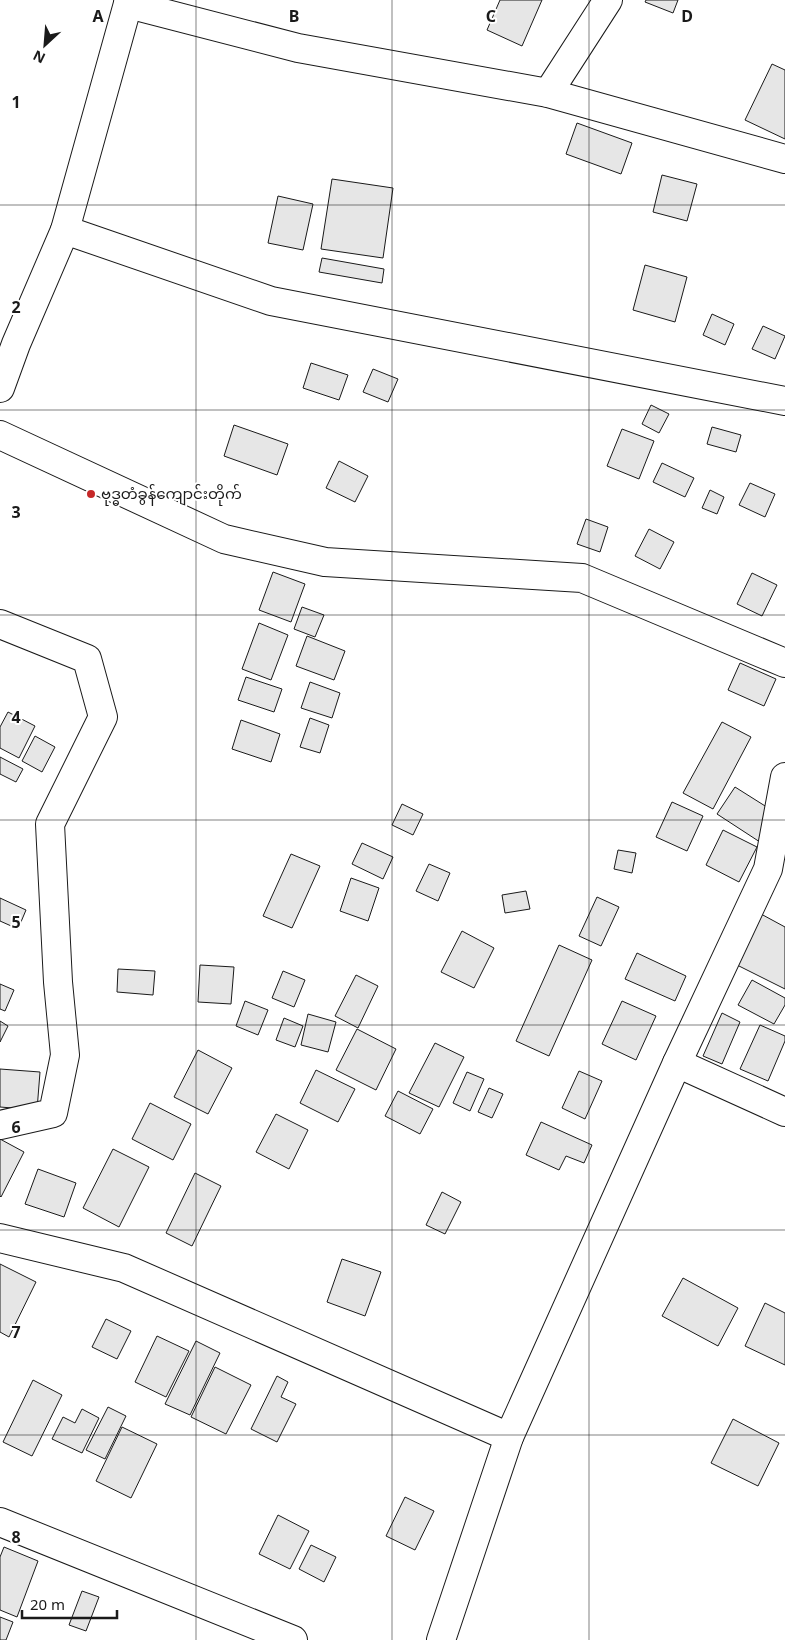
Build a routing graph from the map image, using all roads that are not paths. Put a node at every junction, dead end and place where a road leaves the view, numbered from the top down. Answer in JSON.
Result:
{"nodes":[{"id":1,"x":608,"y":0,"type":"edge"},
{"id":2,"x":129,"y":2,"type":"edge"},
{"id":3,"x":548,"y":92,"type":"junction"},
{"id":4,"x":785,"y":160,"type":"edge"},
{"id":5,"x":65,"y":230,"type":"junction"},
{"id":6,"x":8,"y":340,"type":"edge"},
{"id":7,"x":0,"y":388,"type":"edge"},
{"id":8,"x":785,"y":401,"type":"edge"},
{"id":9,"x":0,"y":435,"type":"edge"},
{"id":10,"x":0,"y":624,"type":"edge"},
{"id":11,"x":785,"y":664,"type":"edge"},
{"id":12,"x":785,"y":777,"type":"edge"},
{"id":13,"x":677,"y":1063,"type":"junction"},
{"id":14,"x":785,"y":1112,"type":"edge"},
{"id":15,"x":0,"y":1125,"type":"edge"},
{"id":16,"x":0,"y":1238,"type":"edge"},
{"id":17,"x":509,"y":1437,"type":"junction"},
{"id":18,"x":0,"y":1522,"type":"edge"},
{"id":19,"x":293,"y":1640,"type":"edge"},
{"id":20,"x":441,"y":1640,"type":"edge"}],
"edges":[{"from":1,"to":3,"type":"street"},
{"from":2,"to":3,"type":"street"},
{"from":2,"to":5,"type":"street"},
{"from":3,"to":4,"type":"street"},
{"from":5,"to":6,"type":"street"},
{"from":5,"to":8,"type":"street"},
{"from":6,"to":7,"type":"street"},
{"from":9,"to":11,"type":"street"},
{"from":10,"to":15,"type":"street"},
{"from":12,"to":13,"type":"street"},
{"from":13,"to":14,"type":"street"},
{"from":13,"to":17,"type":"street"},
{"from":16,"to":17,"type":"street"},
{"from":17,"to":20,"type":"street"},
{"from":18,"to":19,"type":"street"}]}
